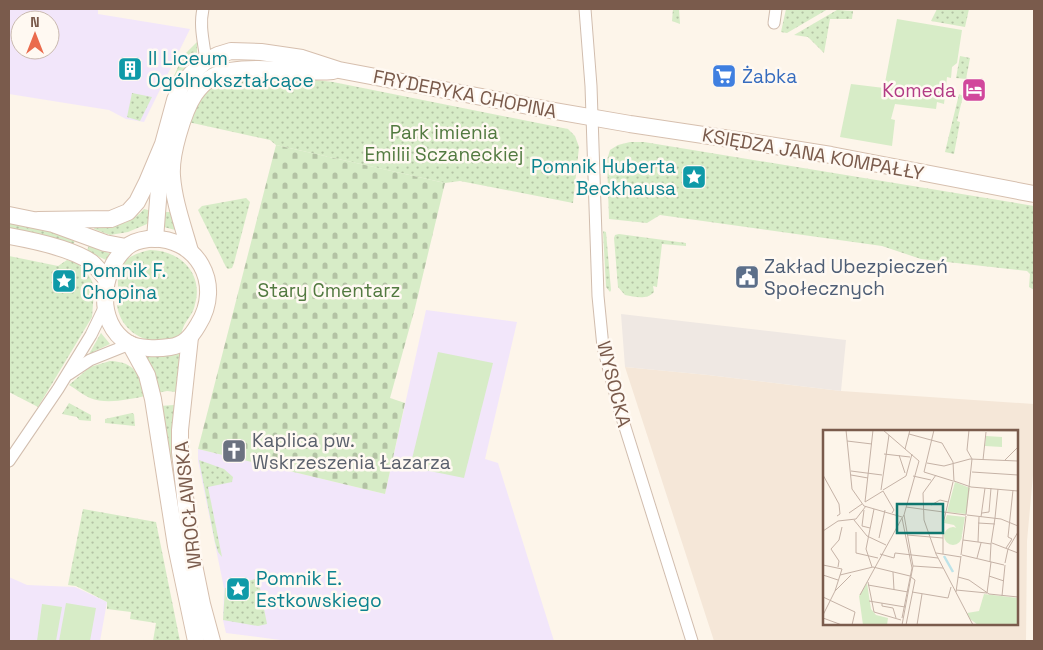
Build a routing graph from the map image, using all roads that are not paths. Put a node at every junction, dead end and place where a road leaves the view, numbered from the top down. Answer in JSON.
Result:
{"nodes":[{"id":1,"x":203,"y":9,"type":"edge"},
{"id":2,"x":585,"y":9,"type":"edge"},
{"id":3,"x":776,"y":9,"type":"edge"},
{"id":4,"x":774,"y":23,"type":"dead end"},
{"id":5,"x":206,"y":60,"type":"junction"},
{"id":6,"x":339,"y":70,"type":"junction"},
{"id":7,"x":591,"y":118,"type":"junction"},
{"id":8,"x":163,"y":144,"type":"junction"},
{"id":9,"x":1034,"y":194,"type":"edge"},
{"id":10,"x":9,"y":215,"type":"edge"},
{"id":11,"x":38,"y":220,"type":"junction"},
{"id":12,"x":9,"y":236,"type":"edge"},
{"id":13,"x":155,"y":238,"type":"junction"},
{"id":14,"x":126,"y":247,"type":"junction"},
{"id":15,"x":190,"y":251,"type":"junction"},
{"id":16,"x":107,"y":280,"type":"junction"},
{"id":17,"x":105,"y":306,"type":"junction"},
{"id":18,"x":190,"y":337,"type":"junction"},
{"id":19,"x":130,"y":344,"type":"junction"},
{"id":20,"x":65,"y":376,"type":"junction"},
{"id":21,"x":9,"y":461,"type":"edge"},
{"id":22,"x":196,"y":641,"type":"edge"},
{"id":23,"x":212,"y":641,"type":"edge"},
{"id":24,"x":692,"y":641,"type":"edge"}],
"edges":[{"from":1,"to":5,"type":"street"},
{"from":2,"to":7,"type":"street","name":"WYSOCKA"},
{"from":3,"to":4,"type":"street"},
{"from":5,"to":6,"type":"street","name":"FRYDERYKA CHOPINA"},
{"from":5,"to":8,"type":"street"},
{"from":6,"to":7,"type":"street","name":"FRYDERYKA CHOPINA"},
{"from":6,"to":15,"type":"street","name":"FRYDERYKA CHOPINA"},
{"from":7,"to":9,"type":"street","name":"KSIĘDZA JANA KOMPAŁŁY"},
{"from":7,"to":24,"type":"street","name":"WYSOCKA"},
{"from":8,"to":11,"type":"street"},
{"from":8,"to":13,"type":"street"},
{"from":10,"to":11,"type":"street"},
{"from":11,"to":14,"type":"street"},
{"from":12,"to":16,"type":"street"},
{"from":13,"to":14,"type":"street"},
{"from":13,"to":15,"type":"street"},
{"from":14,"to":16,"type":"street"},
{"from":15,"to":18,"type":"street"},
{"from":16,"to":17,"type":"street"},
{"from":17,"to":19,"type":"street"},
{"from":17,"to":20,"type":"street"},
{"from":18,"to":19,"type":"street"},
{"from":18,"to":23,"type":"street","name":"WROCŁAWSKA"},
{"from":19,"to":20,"type":"street"},
{"from":19,"to":22,"type":"street","name":"WROCŁAWSKA"},
{"from":20,"to":21,"type":"street"}]}
